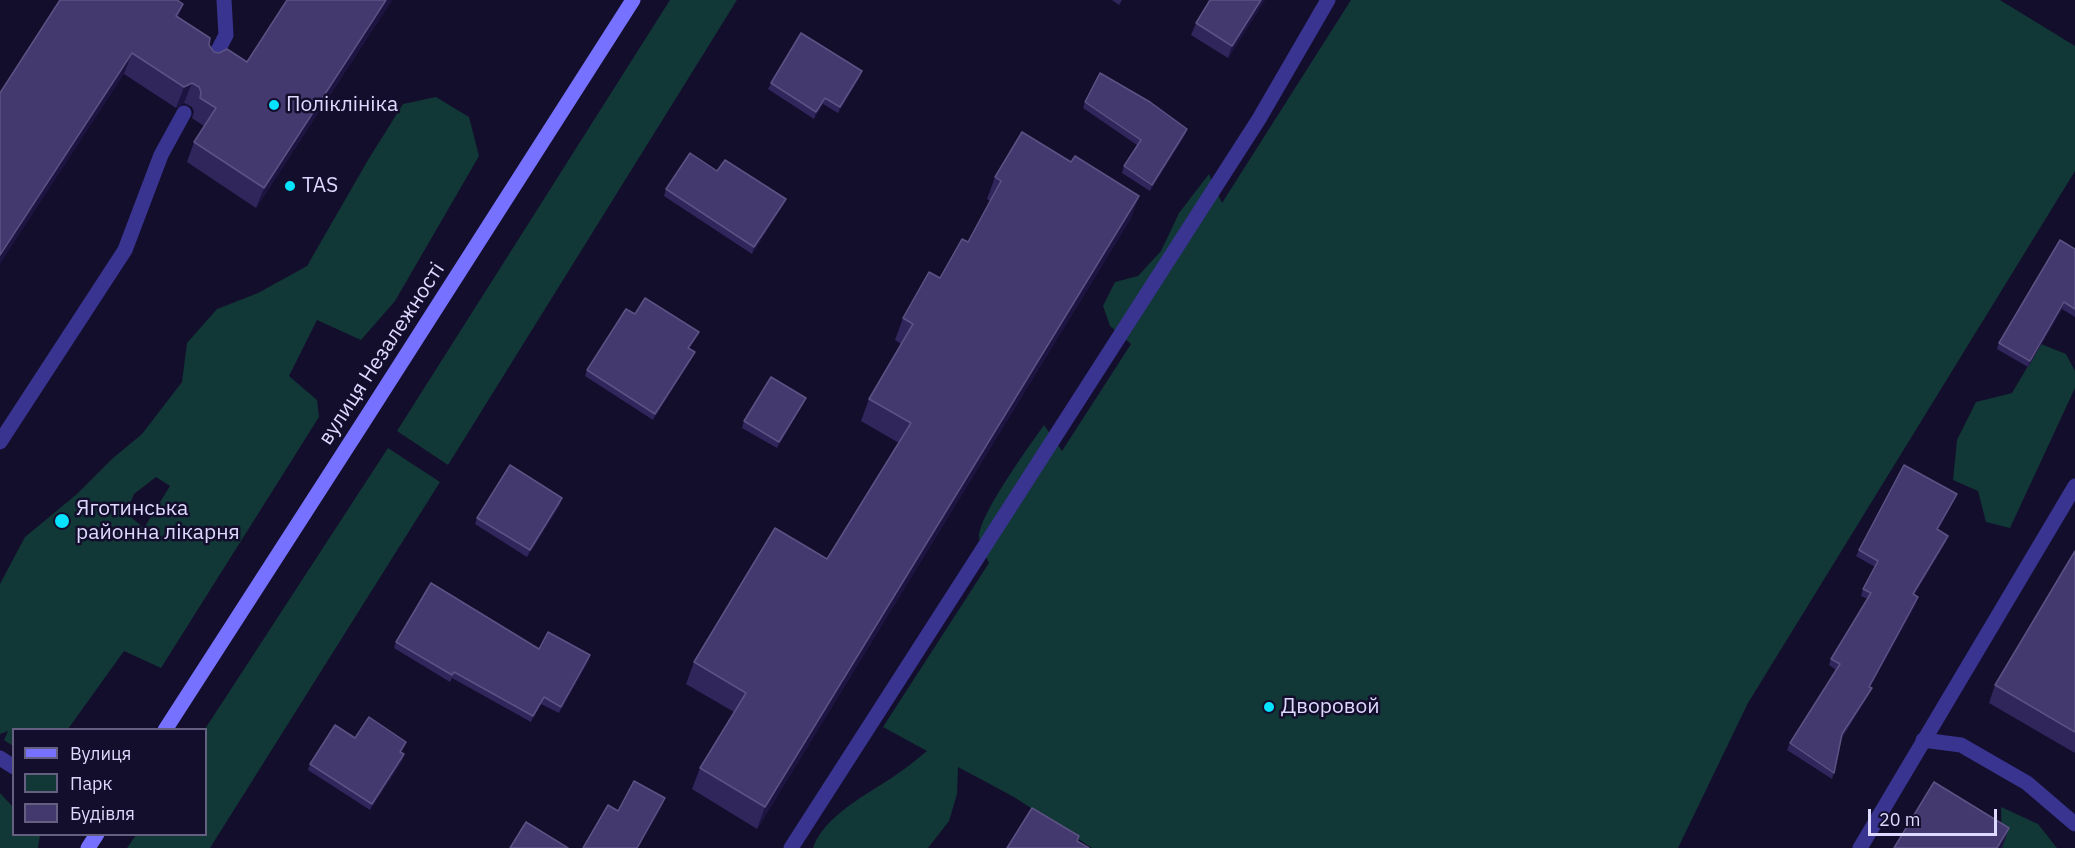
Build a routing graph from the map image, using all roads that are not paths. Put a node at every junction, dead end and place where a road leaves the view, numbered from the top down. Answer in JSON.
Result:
{"nodes":[{"id":1,"x":224,"y":0,"type":"edge"},
{"id":2,"x":633,"y":0,"type":"edge"},
{"id":3,"x":1328,"y":0,"type":"edge"},
{"id":4,"x":211,"y":64,"type":"edge"},
{"id":5,"x":184,"y":113,"type":"edge"},
{"id":6,"x":0,"y":442,"type":"edge"},
{"id":7,"x":2075,"y":486,"type":"edge"},
{"id":8,"x":166,"y":728,"type":"edge"},
{"id":9,"x":1923,"y":741,"type":"junction"},
{"id":10,"x":2075,"y":824,"type":"edge"},
{"id":11,"x":791,"y":848,"type":"edge"},
{"id":12,"x":1860,"y":848,"type":"edge"}],
"edges":[{"from":1,"to":4,"type":"lane"},
{"from":2,"to":8,"type":"main road","name":"вулиця Незалежності"},
{"from":3,"to":11,"type":"lane"},
{"from":5,"to":6,"type":"lane"},
{"from":7,"to":9,"type":"lane"},
{"from":9,"to":10,"type":"lane"},
{"from":9,"to":12,"type":"lane"}]}
